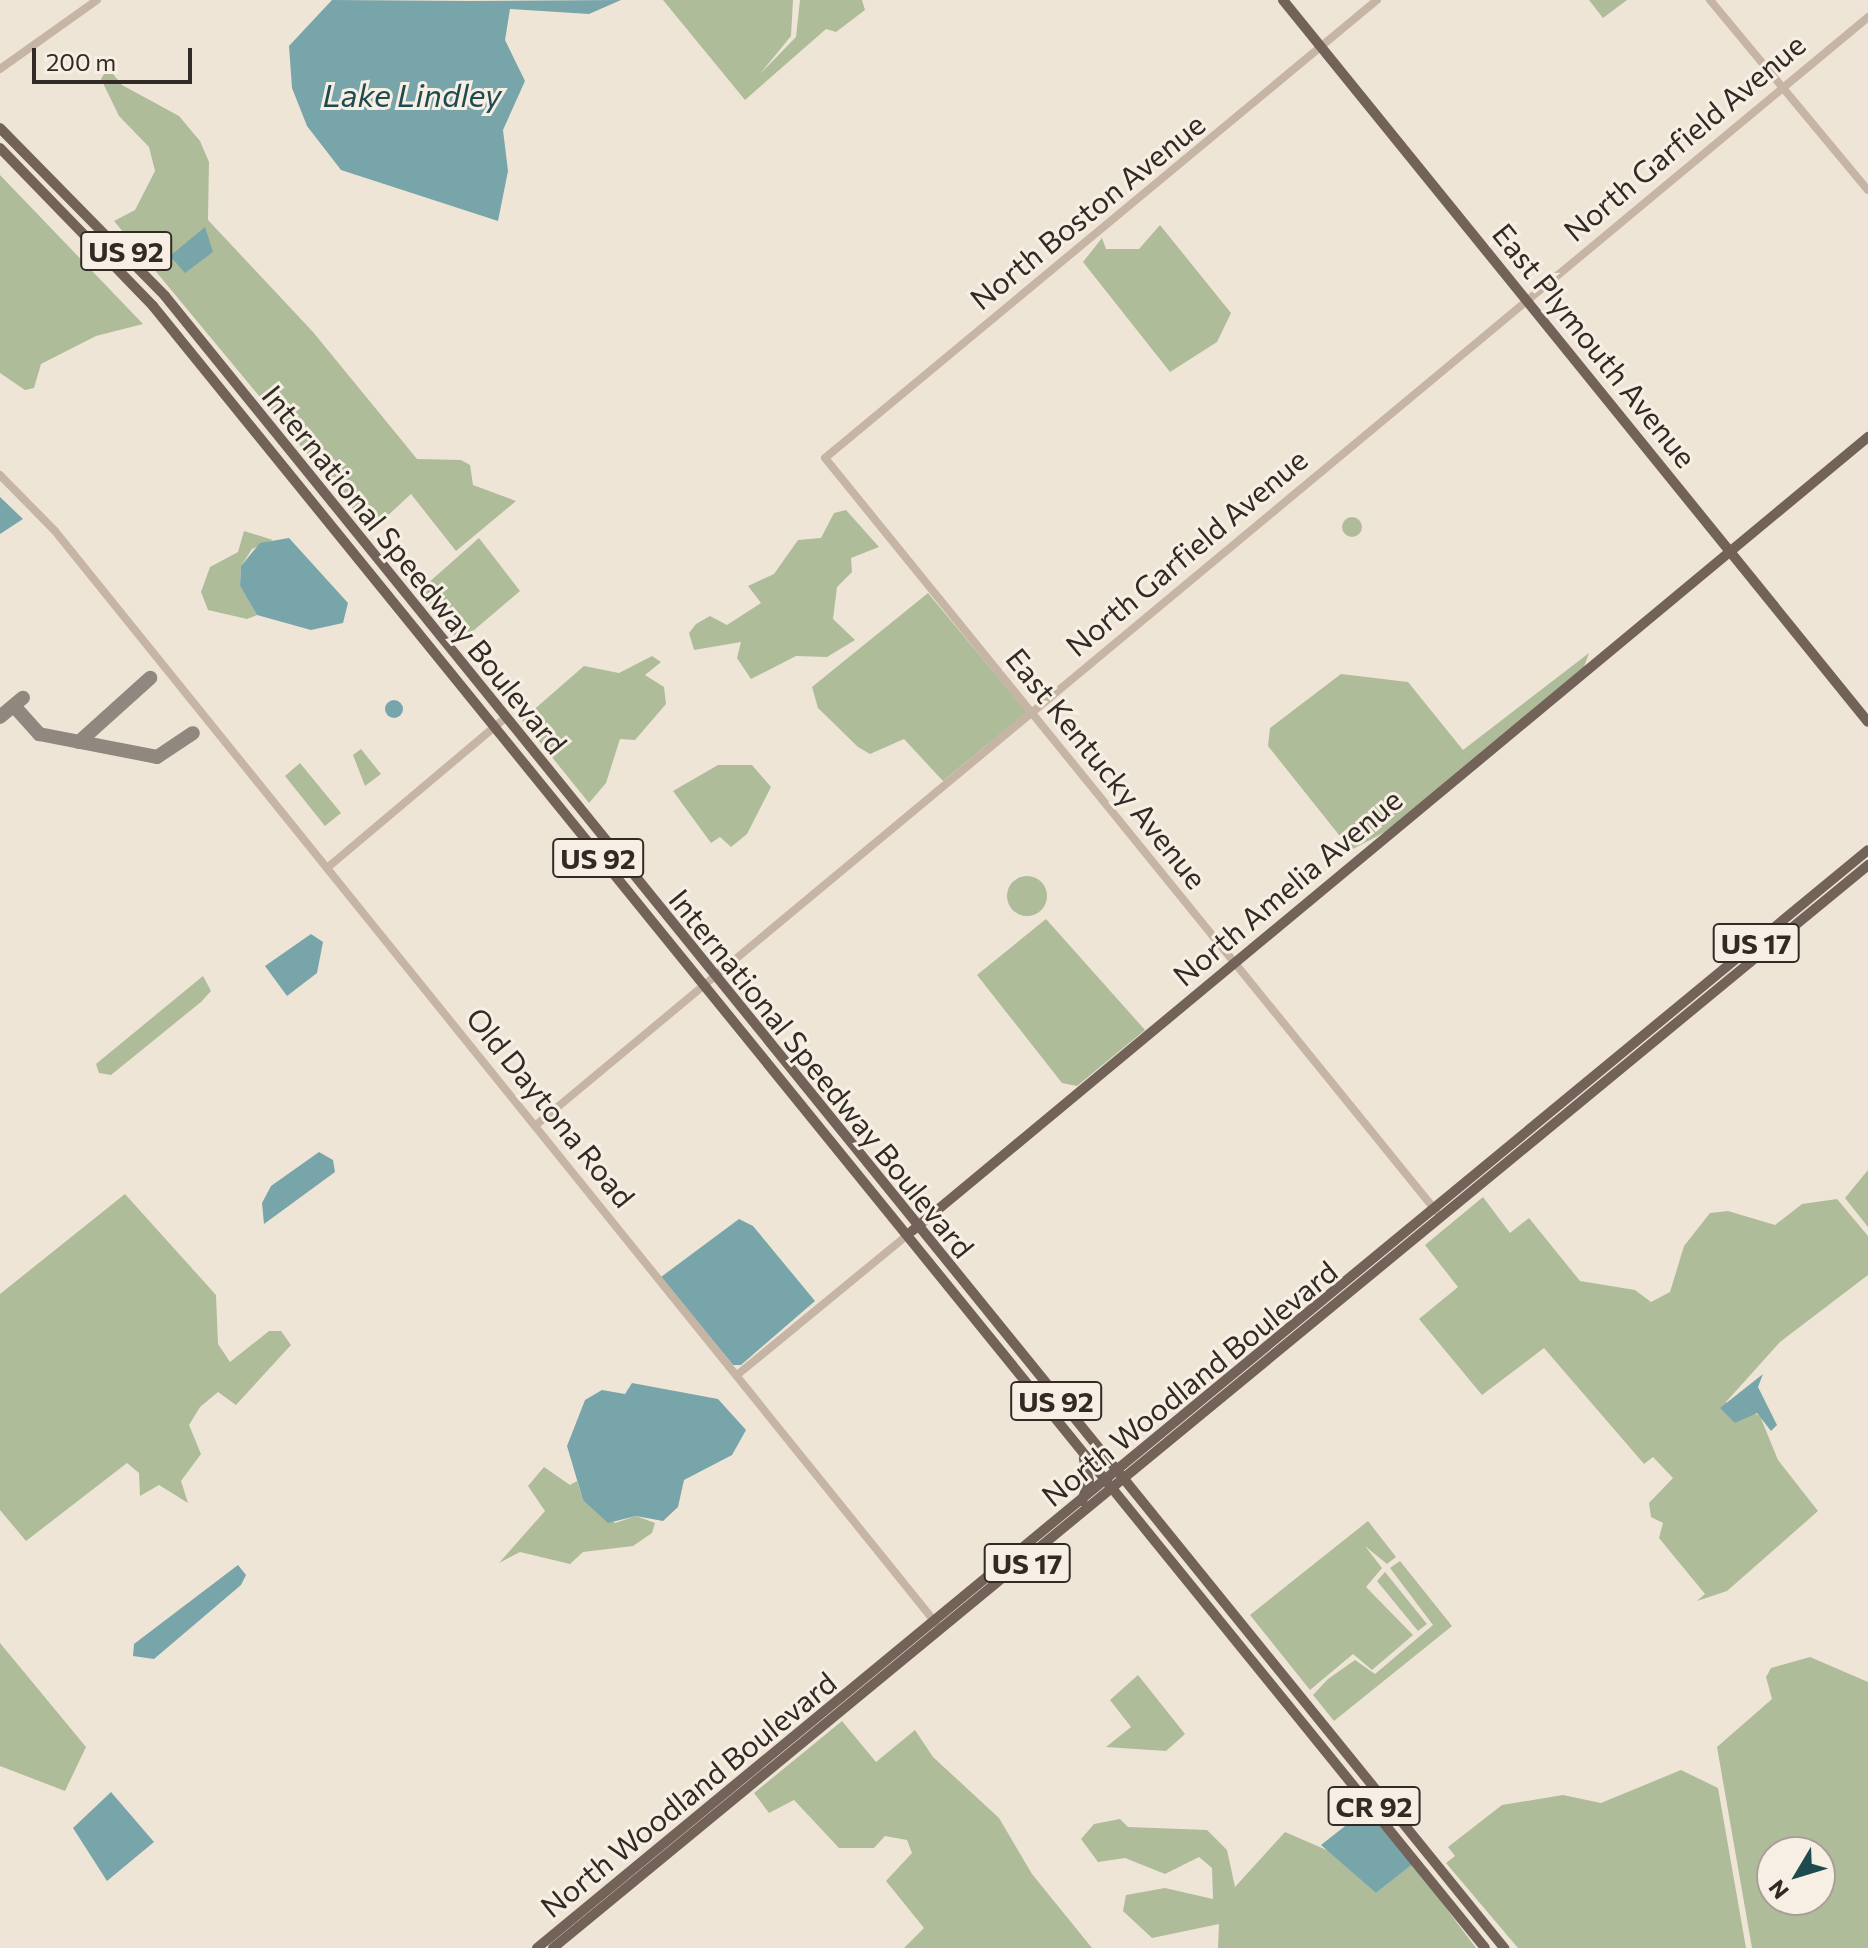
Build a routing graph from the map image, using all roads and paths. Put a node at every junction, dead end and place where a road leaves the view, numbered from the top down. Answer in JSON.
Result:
{"nodes":[{"id":1,"x":97,"y":0,"type":"edge"},
{"id":2,"x":1283,"y":0,"type":"edge"},
{"id":3,"x":1377,"y":0,"type":"edge"},
{"id":4,"x":1710,"y":0,"type":"edge"},
{"id":5,"x":1868,"y":17,"type":"edge"},
{"id":6,"x":1321,"y":46,"type":"junction"},
{"id":7,"x":0,"y":69,"type":"edge"},
{"id":8,"x":1783,"y":88,"type":"junction"},
{"id":9,"x":0,"y":128,"type":"edge"},
{"id":10,"x":0,"y":148,"type":"edge"},
{"id":11,"x":1868,"y":190,"type":"edge"},
{"id":12,"x":1527,"y":298,"type":"junction"},
{"id":13,"x":1868,"y":437,"type":"edge"},
{"id":14,"x":825,"y":458,"type":"joint"},
{"id":15,"x":0,"y":475,"type":"edge"},
{"id":16,"x":1731,"y":552,"type":"junction"},
{"id":17,"x":380,"y":587,"type":"junction"},
{"id":18,"x":406,"y":595,"type":"junction"},
{"id":19,"x":394,"y":605,"type":"junction"},
{"id":20,"x":420,"y":613,"type":"junction"},
{"id":21,"x":1032,"y":711,"type":"junction"},
{"id":22,"x":505,"y":718,"type":"junction"},
{"id":23,"x":1868,"y":722,"type":"edge"},
{"id":24,"x":493,"y":728,"type":"junction"},
{"id":25,"x":1868,"y":850,"type":"edge"},
{"id":26,"x":1868,"y":865,"type":"edge"},
{"id":27,"x":327,"y":868,"type":"junction"},
{"id":28,"x":1234,"y":964,"type":"junction"},
{"id":29,"x":714,"y":978,"type":"junction"},
{"id":30,"x":702,"y":988,"type":"junction"},
{"id":31,"x":790,"y":1096,"type":"junction"},
{"id":32,"x":812,"y":1099,"type":"junction"},
{"id":33,"x":804,"y":1113,"type":"junction"},
{"id":34,"x":828,"y":1120,"type":"junction"},
{"id":35,"x":536,"y":1125,"type":"junction"},
{"id":36,"x":1440,"y":1215,"type":"junction"},
{"id":37,"x":916,"y":1228,"type":"junction"},
{"id":38,"x":905,"y":1237,"type":"junction"},
{"id":39,"x":988,"y":1343,"type":"junction"},
{"id":40,"x":1015,"y":1351,"type":"junction"},
{"id":41,"x":737,"y":1375,"type":"junction"},
{"id":42,"x":1096,"y":1451,"type":"junction"},
{"id":43,"x":1082,"y":1454,"type":"junction"},
{"id":44,"x":1137,"y":1456,"type":"junction"},
{"id":45,"x":1111,"y":1479,"type":"junction"},
{"id":46,"x":1118,"y":1488,"type":"junction"},
{"id":47,"x":1080,"y":1504,"type":"junction"},
{"id":48,"x":999,"y":1570,"type":"junction"},
{"id":49,"x":988,"y":1595,"type":"junction"},
{"id":50,"x":946,"y":1613,"type":"junction"},
{"id":51,"x":935,"y":1622,"type":"junction"},
{"id":52,"x":940,"y":1634,"type":"junction"},
{"id":53,"x":900,"y":1666,"type":"junction"},
{"id":54,"x":814,"y":1729,"type":"junction"},
{"id":55,"x":1324,"y":1735,"type":"junction"},
{"id":56,"x":1483,"y":1945,"type":"edge"},
{"id":57,"x":537,"y":1948,"type":"edge"},
{"id":58,"x":553,"y":1948,"type":"edge"},
{"id":59,"x":1504,"y":1948,"type":"edge"}],
"edges":[{"from":1,"to":7,"type":"street"},
{"from":2,"to":6,"type":"main road","name":"East Plymouth Avenue"},
{"from":3,"to":6,"type":"street","name":"North Boston Avenue"},
{"from":4,"to":8,"type":"street"},
{"from":5,"to":8,"type":"street","name":"North Garfield Avenue"},
{"from":6,"to":12,"type":"main road","name":"East Plymouth Avenue"},
{"from":6,"to":14,"type":"street","name":"North Boston Avenue"},
{"from":8,"to":11,"type":"street"},
{"from":8,"to":12,"type":"street","name":"North Garfield Avenue"},
{"from":9,"to":18,"type":"main road","name":"International Speedway Boulevard","number":"US 92"},
{"from":10,"to":17,"type":"main road","name":"International Speedway Boulevard","number":"US 92"},
{"from":12,"to":16,"type":"main road","name":"East Plymouth Avenue"},
{"from":12,"to":21,"type":"street","name":"North Garfield Avenue"},
{"from":13,"to":16,"type":"main road","name":"North Amelia Avenue"},
{"from":14,"to":21,"type":"street","name":"East Kentucky Avenue"},
{"from":15,"to":27,"type":"street","name":"Old Daytona Road"},
{"from":16,"to":23,"type":"main road","name":"East Plymouth Avenue"},
{"from":16,"to":28,"type":"main road","name":"North Amelia Avenue"},
{"from":17,"to":18,"type":"main road"},
{"from":17,"to":19,"type":"main road","name":"International Speedway Boulevard","number":"US 92"},
{"from":18,"to":20,"type":"main road","name":"International Speedway Boulevard","number":"US 92"},
{"from":19,"to":20,"type":"main road"},
{"from":19,"to":24,"type":"main road","name":"International Speedway Boulevard","number":"US 92"},
{"from":20,"to":22,"type":"main road","name":"International Speedway Boulevard","number":"US 92"},
{"from":21,"to":28,"type":"street","name":"East Kentucky Avenue"},
{"from":21,"to":29,"type":"street","name":"North Garfield Avenue"},
{"from":22,"to":24,"type":"street"},
{"from":22,"to":29,"type":"main road","name":"International Speedway Boulevard","number":"US 92"},
{"from":24,"to":27,"type":"street"},
{"from":24,"to":30,"type":"main road","name":"International Speedway Boulevard","number":"US 92"},
{"from":25,"to":36,"type":"main road","name":"North Woodland Boulevard","number":"US 17"},
{"from":26,"to":36,"type":"main road","name":"North Woodland Boulevard","number":"US 17"},
{"from":27,"to":35,"type":"street","name":"Old Daytona Road"},
{"from":28,"to":36,"type":"street","name":"East Kentucky Avenue"},
{"from":28,"to":37,"type":"main road","name":"North Amelia Avenue"},
{"from":29,"to":30,"type":"street","name":"North Garfield Avenue"},
{"from":29,"to":32,"type":"main road","name":"International Speedway Boulevard","number":"US 92"},
{"from":30,"to":31,"type":"main road","name":"International Speedway Boulevard","number":"US 92"},
{"from":30,"to":35,"type":"street","name":"North Garfield Avenue"},
{"from":31,"to":32,"type":"main road"},
{"from":31,"to":33,"type":"main road","name":"International Speedway Boulevard","number":"US 92"},
{"from":32,"to":34,"type":"main road","name":"International Speedway Boulevard","number":"US 92"},
{"from":33,"to":34,"type":"main road"},
{"from":33,"to":38,"type":"main road","name":"International Speedway Boulevard","number":"US 92"},
{"from":34,"to":37,"type":"main road","name":"International Speedway Boulevard","number":"US 92"},
{"from":35,"to":41,"type":"street","name":"Old Daytona Road"},
{"from":36,"to":44,"type":"main road","name":"North Woodland Boulevard","number":"US 17"},
{"from":36,"to":46,"type":"main road","name":"North Woodland Boulevard","number":"US 17"},
{"from":37,"to":38,"type":"main road","name":"North Amelia Avenue"},
{"from":37,"to":40,"type":"main road","name":"International Speedway Boulevard","number":"US 92"},
{"from":38,"to":39,"type":"main road","name":"International Speedway Boulevard","number":"US 92"},
{"from":38,"to":41,"type":"street","name":"North Amelia Avenue"},
{"from":39,"to":40,"type":"main road"},
{"from":39,"to":43,"type":"main road","name":"International Speedway Boulevard","number":"US 92"},
{"from":40,"to":42,"type":"main road","name":"International Speedway Boulevard","number":"US 92"},
{"from":41,"to":51,"type":"street","name":"Old Daytona Road"},
{"from":42,"to":44,"type":"main road","number":"US 92"},
{"from":42,"to":45,"type":"main road","name":"International Speedway Boulevard","number":"CR 92"},
{"from":43,"to":45,"type":"main road","name":"International Speedway Boulevard","number":"US 92"},
{"from":43,"to":47,"type":"main road"},
{"from":44,"to":45,"type":"main road","name":"North Woodland Boulevard","number":"US 17"},
{"from":45,"to":46,"type":"main road","name":"International Speedway Boulevard","number":"CR 92"},
{"from":45,"to":47,"type":"main road","name":"North Woodland Boulevard","number":"US 17"},
{"from":46,"to":49,"type":"main road","name":"North Woodland Boulevard","number":"US 17"},
{"from":46,"to":55,"type":"main road","name":"International Speedway Boulevard","number":"CR 92"},
{"from":47,"to":48,"type":"main road","name":"North Woodland Boulevard","number":"US 17"},
{"from":48,"to":49,"type":"main road"},
{"from":48,"to":50,"type":"main road","name":"North Woodland Boulevard","number":"US 17"},
{"from":49,"to":52,"type":"main road","name":"North Woodland Boulevard","number":"US 17"},
{"from":50,"to":51,"type":"main road","name":"North Woodland Boulevard","number":"US 17"},
{"from":50,"to":52,"type":"main road"},
{"from":51,"to":53,"type":"main road"},
{"from":51,"to":54,"type":"main road","name":"North Woodland Boulevard","number":"US 17"},
{"from":52,"to":53,"type":"main road","name":"North Woodland Boulevard","number":"US 17"},
{"from":53,"to":54,"type":"main road","name":"North Woodland Boulevard","number":"US 17"},
{"from":54,"to":57,"type":"main road","name":"North Woodland Boulevard","number":"US 17"},
{"from":54,"to":58,"type":"main road","name":"North Woodland Boulevard","number":"US 17"},
{"from":55,"to":56,"type":"main road","name":"International Speedway Boulevard","number":"CR 92"},
{"from":55,"to":59,"type":"main road","name":"International Speedway Boulevard","number":"CR 92"}]}
